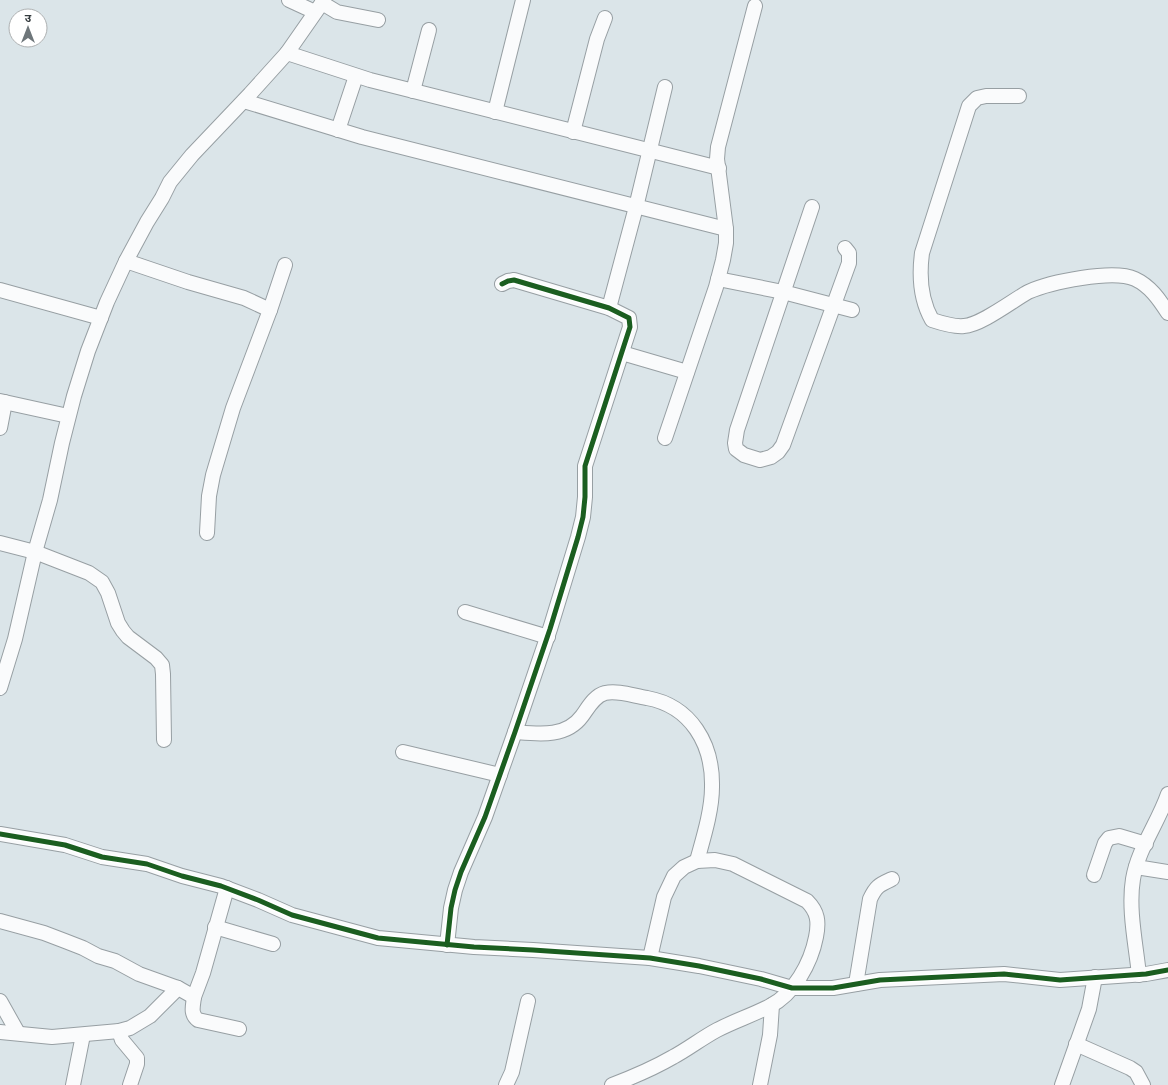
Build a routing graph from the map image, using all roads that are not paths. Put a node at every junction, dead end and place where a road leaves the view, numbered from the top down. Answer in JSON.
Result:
{"nodes":[{"id":1,"x":289,"y":0,"type":"edge"},
{"id":2,"x":523,"y":0,"type":"edge"},
{"id":3,"x":320,"y":5,"type":"edge"},
{"id":4,"x":755,"y":6,"type":"dead end"},
{"id":5,"x":605,"y":18,"type":"dead end"},
{"id":6,"x":378,"y":20,"type":"dead end"},
{"id":7,"x":429,"y":30,"type":"dead end"},
{"id":8,"x":287,"y":52,"type":"junction"},
{"id":9,"x":356,"y":76,"type":"junction"},
{"id":10,"x":665,"y":87,"type":"dead end"},
{"id":11,"x":413,"y":91,"type":"junction"},
{"id":12,"x":1019,"y":96,"type":"dead end"},
{"id":13,"x":244,"y":100,"type":"junction"},
{"id":14,"x":495,"y":112,"type":"junction"},
{"id":15,"x":338,"y":130,"type":"junction"},
{"id":16,"x":574,"y":132,"type":"junction"},
{"id":17,"x":649,"y":151,"type":"junction"},
{"id":18,"x":718,"y":168,"type":"junction"},
{"id":19,"x":636,"y":207,"type":"junction"},
{"id":20,"x":812,"y":207,"type":"dead end"},
{"id":21,"x":726,"y":229,"type":"junction"},
{"id":22,"x":845,"y":248,"type":"dead end"},
{"id":23,"x":126,"y":261,"type":"junction"},
{"id":24,"x":285,"y":265,"type":"dead end"},
{"id":25,"x":718,"y":279,"type":"junction"},
{"id":26,"x":502,"y":284,"type":"dead end"},
{"id":27,"x":0,"y":290,"type":"edge"},
{"id":28,"x":783,"y":292,"type":"junction"},
{"id":29,"x":834,"y":305,"type":"junction"},
{"id":30,"x":609,"y":308,"type":"junction"},
{"id":31,"x":270,"y":310,"type":"junction"},
{"id":32,"x":852,"y":310,"type":"dead end"},
{"id":33,"x":1168,"y":313,"type":"edge"},
{"id":34,"x":101,"y":318,"type":"junction"},
{"id":35,"x":622,"y":353,"type":"junction"},
{"id":36,"x":687,"y":372,"type":"junction"},
{"id":37,"x":3,"y":401,"type":"edge"},
{"id":38,"x":68,"y":416,"type":"junction"},
{"id":39,"x":0,"y":428,"type":"edge"},
{"id":40,"x":665,"y":438,"type":"dead end"},
{"id":41,"x":207,"y":533,"type":"dead end"},
{"id":42,"x":0,"y":543,"type":"edge"},
{"id":43,"x":34,"y":552,"type":"junction"},
{"id":44,"x":465,"y":612,"type":"dead end"},
{"id":45,"x":548,"y":637,"type":"junction"},
{"id":46,"x":0,"y":688,"type":"edge"},
{"id":47,"x":515,"y":732,"type":"junction"},
{"id":48,"x":164,"y":740,"type":"dead end"},
{"id":49,"x":403,"y":752,"type":"dead end"},
{"id":50,"x":500,"y":774,"type":"junction"},
{"id":51,"x":1168,"y":794,"type":"edge"},
{"id":52,"x":0,"y":834,"type":"edge"},
{"id":53,"x":1146,"y":844,"type":"junction"},
{"id":54,"x":697,"y":861,"type":"junction"},
{"id":55,"x":1136,"y":867,"type":"junction"},
{"id":56,"x":1168,"y":872,"type":"edge"},
{"id":57,"x":1094,"y":874,"type":"dead end"},
{"id":58,"x":892,"y":879,"type":"dead end"},
{"id":59,"x":227,"y":888,"type":"junction"},
{"id":60,"x":0,"y":921,"type":"edge"},
{"id":61,"x":215,"y":927,"type":"junction"},
{"id":62,"x":273,"y":944,"type":"dead end"},
{"id":63,"x":448,"y":945,"type":"junction"},
{"id":64,"x":650,"y":958,"type":"junction"},
{"id":65,"x":1168,"y":970,"type":"edge"},
{"id":66,"x":1139,"y":975,"type":"junction"},
{"id":67,"x":1095,"y":977,"type":"junction"},
{"id":68,"x":856,"y":984,"type":"junction"},
{"id":69,"x":178,"y":988,"type":"junction"},
{"id":70,"x":792,"y":988,"type":"junction"},
{"id":71,"x":194,"y":997,"type":"junction"},
{"id":72,"x":0,"y":1001,"type":"edge"},
{"id":73,"x":528,"y":1001,"type":"dead end"},
{"id":74,"x":772,"y":1005,"type":"junction"},
{"id":75,"x":239,"y":1029,"type":"dead end"},
{"id":76,"x":119,"y":1031,"type":"junction"},
{"id":77,"x":0,"y":1032,"type":"edge"},
{"id":78,"x":18,"y":1033,"type":"junction"},
{"id":79,"x":83,"y":1035,"type":"junction"},
{"id":80,"x":1076,"y":1044,"type":"junction"},
{"id":81,"x":134,"y":1084,"type":"edge"},
{"id":82,"x":73,"y":1085,"type":"edge"},
{"id":83,"x":506,"y":1085,"type":"edge"},
{"id":84,"x":612,"y":1085,"type":"edge"},
{"id":85,"x":760,"y":1085,"type":"edge"},
{"id":86,"x":1062,"y":1085,"type":"edge"},
{"id":87,"x":1143,"y":1085,"type":"edge"}],
"edges":[{"from":1,"to":3,"type":"street"},
{"from":2,"to":14,"type":"street"},
{"from":3,"to":6,"type":"street"},
{"from":3,"to":8,"type":"street"},
{"from":4,"to":18,"type":"street"},
{"from":5,"to":16,"type":"street"},
{"from":7,"to":11,"type":"street"},
{"from":8,"to":9,"type":"street"},
{"from":8,"to":13,"type":"street"},
{"from":9,"to":11,"type":"street"},
{"from":9,"to":15,"type":"street"},
{"from":10,"to":17,"type":"street"},
{"from":11,"to":14,"type":"street"},
{"from":12,"to":33,"type":"street"},
{"from":13,"to":15,"type":"street"},
{"from":13,"to":23,"type":"street"},
{"from":14,"to":16,"type":"street"},
{"from":15,"to":19,"type":"street"},
{"from":16,"to":17,"type":"street"},
{"from":17,"to":18,"type":"street"},
{"from":17,"to":19,"type":"street"},
{"from":18,"to":21,"type":"street"},
{"from":19,"to":21,"type":"street"},
{"from":19,"to":30,"type":"street"},
{"from":20,"to":28,"type":"street"},
{"from":21,"to":25,"type":"street"},
{"from":22,"to":29,"type":"street"},
{"from":23,"to":31,"type":"street"},
{"from":23,"to":34,"type":"street"},
{"from":24,"to":31,"type":"street"},
{"from":25,"to":28,"type":"street"},
{"from":25,"to":36,"type":"street"},
{"from":26,"to":30,"type":"street"},
{"from":27,"to":34,"type":"street"},
{"from":28,"to":29,"type":"street"},
{"from":28,"to":29,"type":"street"},
{"from":29,"to":32,"type":"street"},
{"from":30,"to":35,"type":"street"},
{"from":31,"to":41,"type":"street"},
{"from":34,"to":38,"type":"street"},
{"from":35,"to":36,"type":"street"},
{"from":35,"to":45,"type":"street"},
{"from":36,"to":40,"type":"street"},
{"from":37,"to":38,"type":"street"},
{"from":37,"to":39,"type":"street"},
{"from":38,"to":43,"type":"street"},
{"from":42,"to":43,"type":"street"},
{"from":43,"to":46,"type":"street"},
{"from":43,"to":48,"type":"street"},
{"from":44,"to":45,"type":"street"},
{"from":45,"to":47,"type":"street"},
{"from":47,"to":50,"type":"street"},
{"from":47,"to":54,"type":"street"},
{"from":49,"to":50,"type":"street"},
{"from":50,"to":63,"type":"street"},
{"from":51,"to":53,"type":"street"},
{"from":52,"to":59,"type":"street"},
{"from":53,"to":55,"type":"street"},
{"from":53,"to":57,"type":"street"},
{"from":54,"to":64,"type":"street"},
{"from":54,"to":70,"type":"street"},
{"from":55,"to":56,"type":"street"},
{"from":55,"to":66,"type":"street"},
{"from":58,"to":68,"type":"street"},
{"from":59,"to":61,"type":"street"},
{"from":59,"to":63,"type":"street"},
{"from":60,"to":69,"type":"street"},
{"from":61,"to":62,"type":"street"},
{"from":61,"to":71,"type":"street"},
{"from":63,"to":64,"type":"street"},
{"from":64,"to":70,"type":"street"},
{"from":65,"to":66,"type":"street"},
{"from":66,"to":67,"type":"street"},
{"from":67,"to":68,"type":"street"},
{"from":67,"to":80,"type":"street"},
{"from":68,"to":70,"type":"street"},
{"from":69,"to":71,"type":"street"},
{"from":69,"to":76,"type":"street"},
{"from":70,"to":74,"type":"street"},
{"from":71,"to":75,"type":"street"},
{"from":72,"to":78,"type":"street"},
{"from":73,"to":83,"type":"street"},
{"from":74,"to":84,"type":"street"},
{"from":74,"to":85,"type":"street"},
{"from":76,"to":79,"type":"street"},
{"from":76,"to":81,"type":"street"},
{"from":77,"to":78,"type":"street"},
{"from":78,"to":79,"type":"street"},
{"from":79,"to":82,"type":"street"},
{"from":80,"to":86,"type":"street"},
{"from":80,"to":87,"type":"street"}]}
